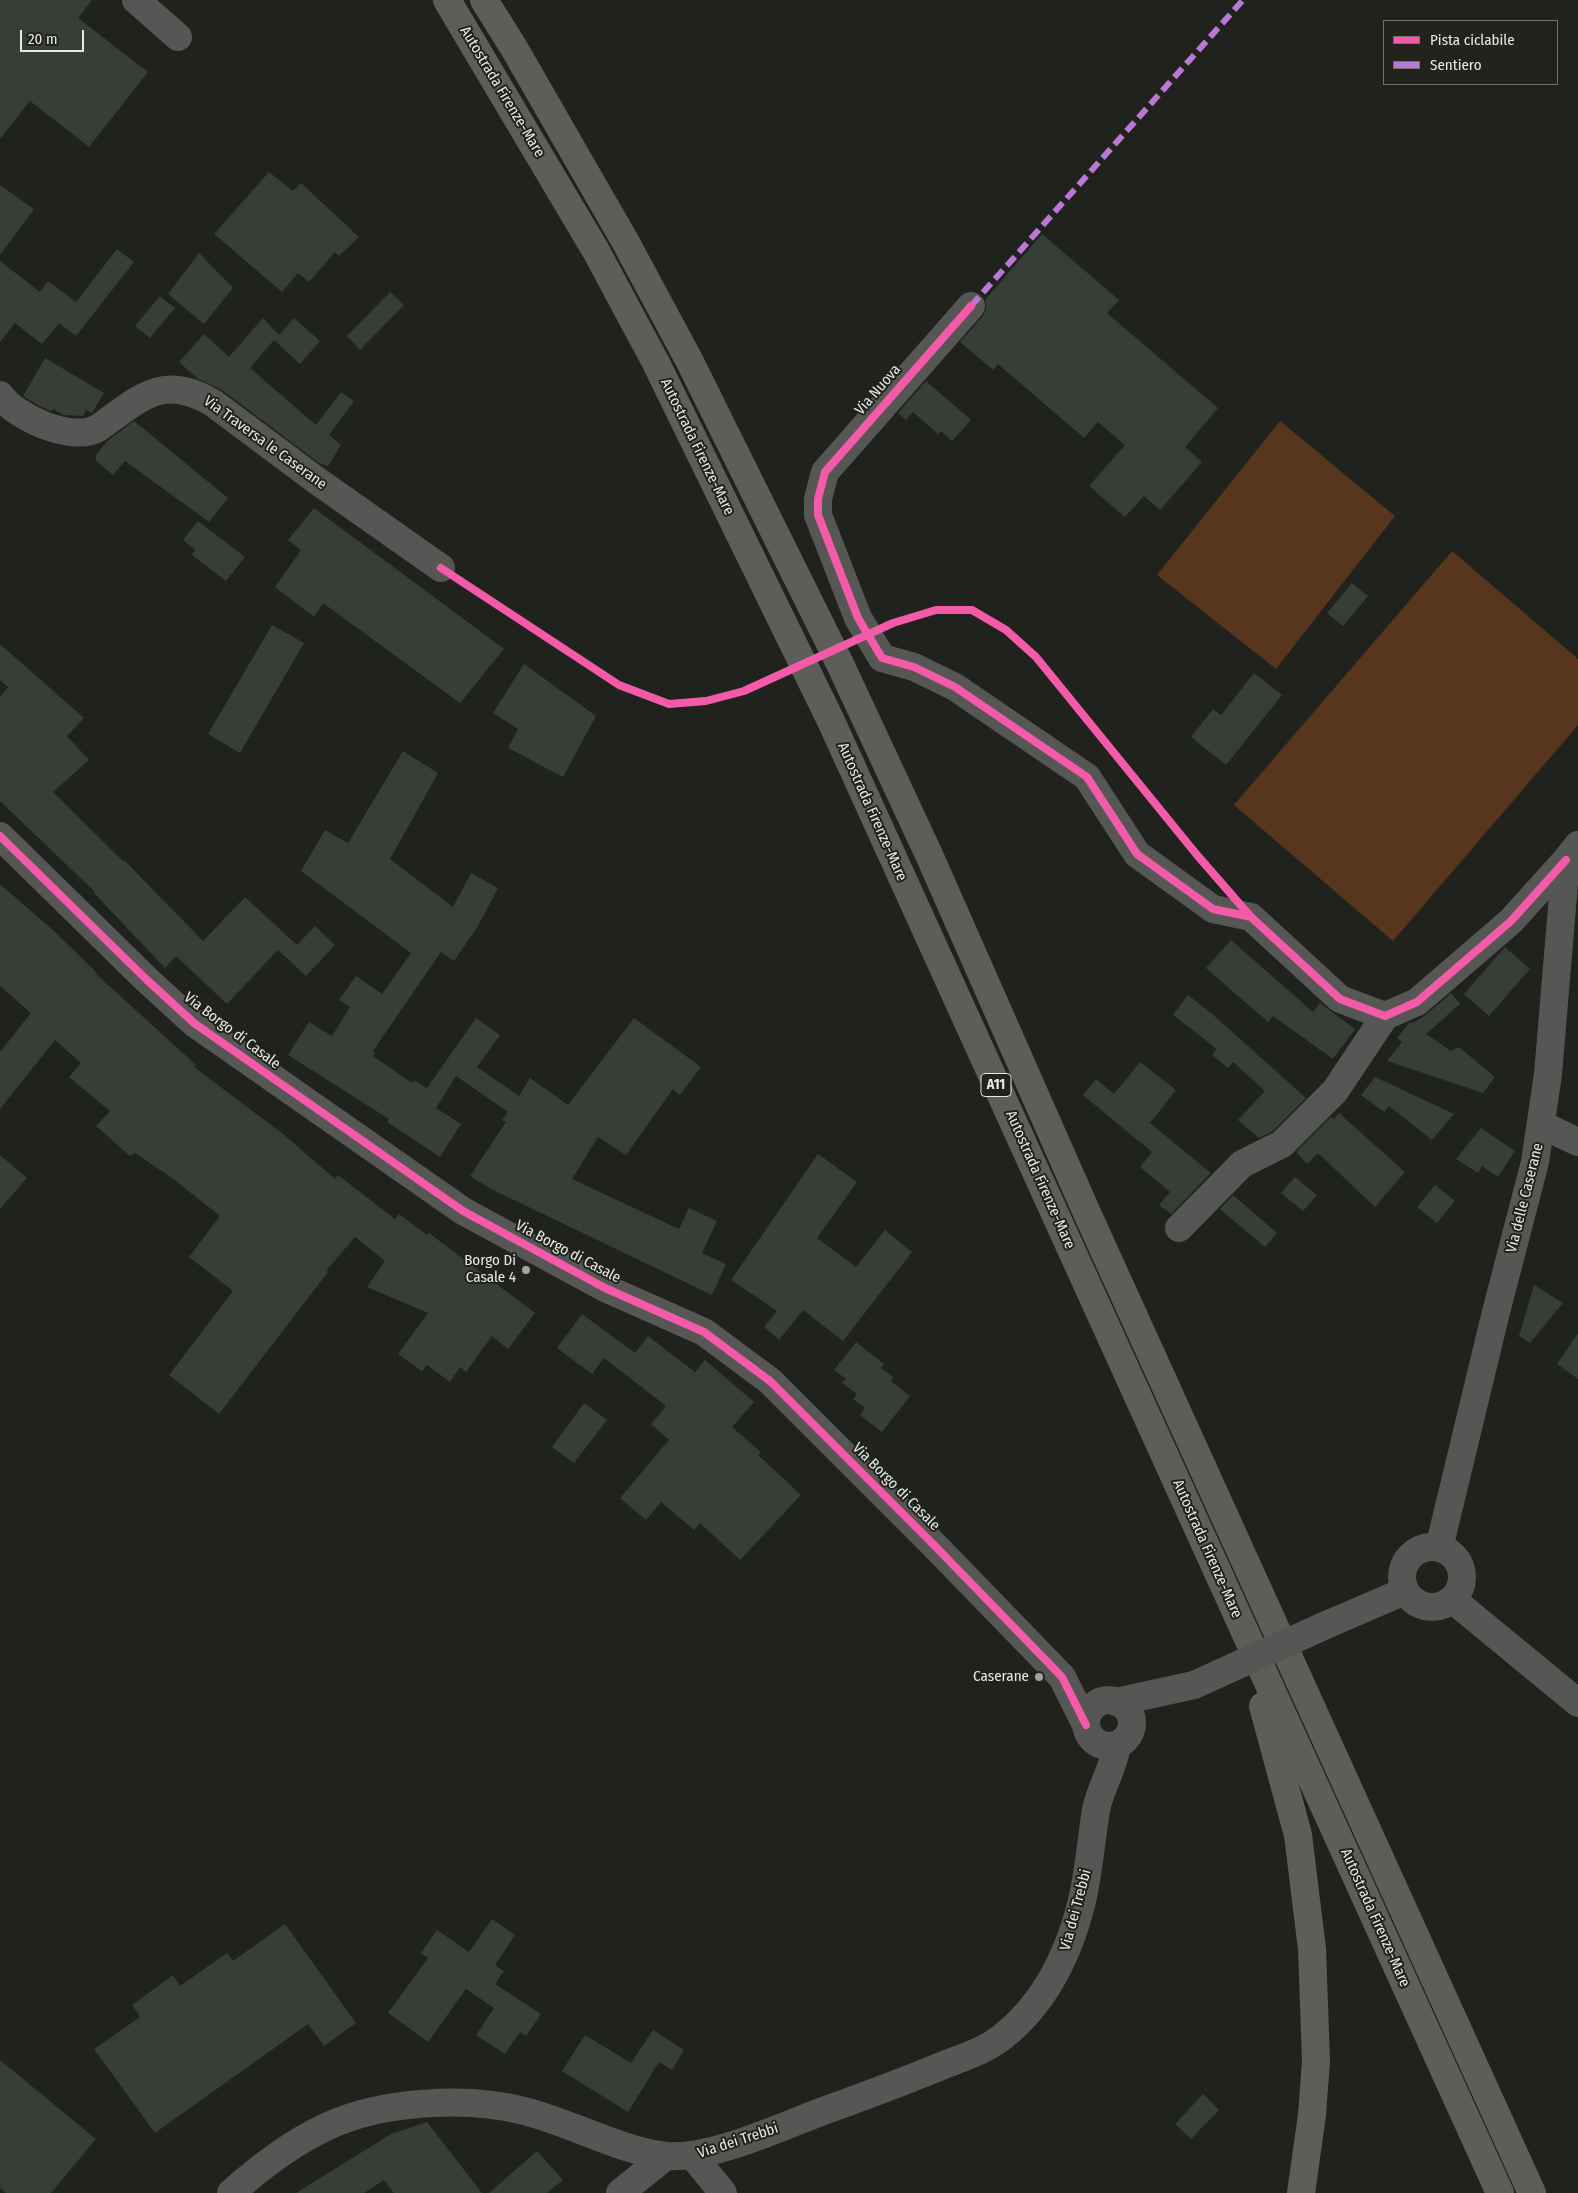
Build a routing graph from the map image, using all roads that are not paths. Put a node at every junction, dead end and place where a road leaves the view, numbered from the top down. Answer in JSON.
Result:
{"nodes":[{"id":1,"x":136,"y":0,"type":"edge"},
{"id":2,"x":447,"y":0,"type":"edge"},
{"id":3,"x":484,"y":0,"type":"edge"},
{"id":4,"x":178,"y":37,"type":"dead end"},
{"id":5,"x":971,"y":306,"type":"dead end"},
{"id":6,"x":0,"y":395,"type":"edge"},
{"id":7,"x":441,"y":568,"type":"dead end"},
{"id":8,"x":0,"y":836,"type":"edge"},
{"id":9,"x":1572,"y":852,"type":"edge"},
{"id":10,"x":1386,"y":1016,"type":"junction"},
{"id":11,"x":1542,"y":1125,"type":"junction"},
{"id":12,"x":1578,"y":1142,"type":"edge"},
{"id":13,"x":1179,"y":1228,"type":"dead end"},
{"id":14,"x":1439,"y":1548,"type":"junction"},
{"id":15,"x":1224,"y":1586,"type":"junction"},
{"id":16,"x":1405,"y":1591,"type":"junction"},
{"id":17,"x":1452,"y":1600,"type":"junction"},
{"id":18,"x":1062,"y":1677,"type":"junction"},
{"id":19,"x":1194,"y":1686,"type":"junction"},
{"id":20,"x":1111,"y":1701,"type":"junction"},
{"id":21,"x":1578,"y":1703,"type":"edge"},
{"id":22,"x":1088,"y":1731,"type":"junction"},
{"id":23,"x":1124,"y":1737,"type":"junction"},
{"id":24,"x":1096,"y":1806,"type":"junction"},
{"id":25,"x":1498,"y":2115,"type":"junction"},
{"id":26,"x":666,"y":2156,"type":"junction"},
{"id":27,"x":693,"y":2156,"type":"junction"},
{"id":28,"x":232,"y":2193,"type":"edge"},
{"id":29,"x":620,"y":2193,"type":"edge"},
{"id":30,"x":723,"y":2193,"type":"edge"},
{"id":31,"x":1301,"y":2193,"type":"edge"},
{"id":32,"x":1500,"y":2193,"type":"edge"},
{"id":33,"x":1532,"y":2193,"type":"edge"},
{"id":34,"x":1548,"y":2193,"type":"edge"}],
"edges":[{"from":1,"to":4,"type":"street"},
{"from":2,"to":15,"type":"highway","name":"Autostrada Firenze-Mare","number":"A11"},
{"from":3,"to":25,"type":"highway","name":"Autostrada Firenze-Mare","number":"A11"},
{"from":5,"to":10,"type":"street","name":"Via Nuova"},
{"from":6,"to":7,"type":"street","name":"Via Traversa le Caserane"},
{"from":8,"to":18,"type":"street","name":"Via Borgo di Casale"},
{"from":9,"to":10,"type":"street"},
{"from":9,"to":11,"type":"street","name":"Via delle Caserane"},
{"from":10,"to":13,"type":"street"},
{"from":11,"to":12,"type":"street"},
{"from":11,"to":14,"type":"street","name":"Via delle Caserane"},
{"from":14,"to":16,"type":"street"},
{"from":14,"to":17,"type":"street"},
{"from":15,"to":31,"type":"highway"},
{"from":15,"to":32,"type":"highway","name":"Autostrada Firenze-Mare","number":"A11"},
{"from":16,"to":17,"type":"street"},
{"from":16,"to":19,"type":"street","bridge":true},
{"from":17,"to":21,"type":"street"},
{"from":18,"to":20,"type":"street","name":"Via Borgo di Casale"},
{"from":18,"to":22,"type":"street","name":"Via Borgo di Casale"},
{"from":19,"to":20,"type":"street"},
{"from":19,"to":23,"type":"street"},
{"from":20,"to":22,"type":"street"},
{"from":20,"to":23,"type":"street"},
{"from":22,"to":23,"type":"street"},
{"from":22,"to":24,"type":"street","name":"Via dei Trebbi"},
{"from":23,"to":24,"type":"street","name":"Via dei Trebbi"},
{"from":24,"to":27,"type":"street","name":"Via dei Trebbi"},
{"from":25,"to":33,"type":"highway","name":"Autostrada Firenze-Mare","number":"A11"},
{"from":25,"to":34,"type":"highway"},
{"from":26,"to":27,"type":"street","name":"Via dei Trebbi"},
{"from":26,"to":28,"type":"street","name":"Via dei Trebbi"},
{"from":26,"to":29,"type":"street"},
{"from":27,"to":30,"type":"street"}]}
